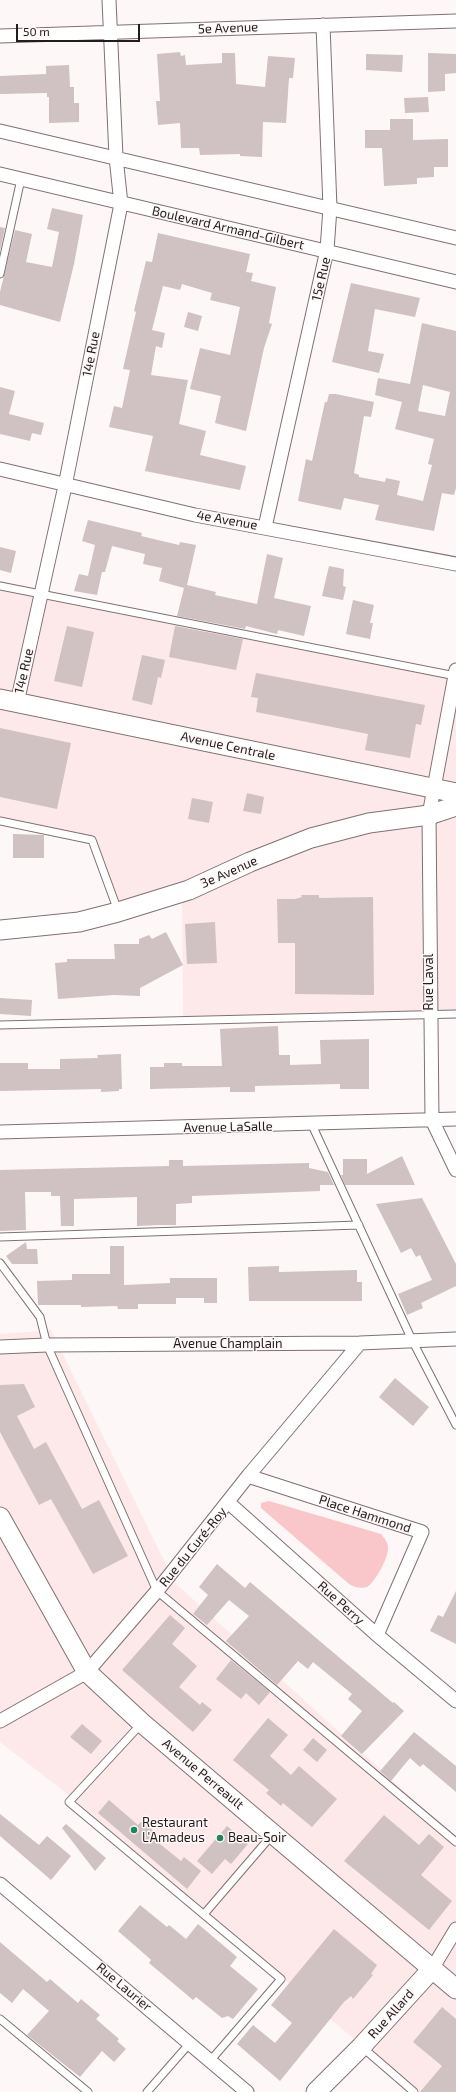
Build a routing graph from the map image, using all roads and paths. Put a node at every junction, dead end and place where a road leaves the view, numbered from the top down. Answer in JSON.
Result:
{"nodes":[{"id":1,"x":109,"y":0,"type":"edge"},
{"id":2,"x":456,"y":21,"type":"edge"},
{"id":3,"x":323,"y":25,"type":"junction"},
{"id":4,"x":110,"y":31,"type":"junction"},
{"id":5,"x":0,"y":36,"type":"edge"},
{"id":6,"x":0,"y":131,"type":"edge"},
{"id":7,"x":116,"y":157,"type":"junction"},
{"id":8,"x":0,"y":174,"type":"edge"},
{"id":9,"x":21,"y":179,"type":"junction"},
{"id":10,"x":121,"y":204,"type":"junction"},
{"id":11,"x":330,"y":208,"type":"junction"},
{"id":12,"x":456,"y":238,"type":"edge"},
{"id":13,"x":327,"y":250,"type":"junction"},
{"id":14,"x":0,"y":274,"type":"edge"},
{"id":15,"x":456,"y":282,"type":"edge"},
{"id":16,"x":0,"y":469,"type":"edge"},
{"id":17,"x":65,"y":486,"type":"junction"},
{"id":18,"x":266,"y":527,"type":"junction"},
{"id":19,"x":456,"y":564,"type":"edge"},
{"id":20,"x":0,"y":586,"type":"edge"},
{"id":21,"x":41,"y":595,"type":"junction"},
{"id":22,"x":456,"y":674,"type":"edge"},
{"id":23,"x":8,"y":701,"type":"edge"},
{"id":24,"x":433,"y":788,"type":"junction"},
{"id":25,"x":456,"y":793,"type":"edge"},
{"id":26,"x":456,"y":806,"type":"edge"},
{"id":27,"x":429,"y":815,"type":"junction"},
{"id":28,"x":0,"y":820,"type":"edge"},
{"id":29,"x":118,"y":912,"type":"junction"},
{"id":30,"x":0,"y":930,"type":"edge"},
{"id":31,"x":430,"y":1014,"type":"junction"},
{"id":32,"x":456,"y":1014,"type":"edge"},
{"id":33,"x":0,"y":1025,"type":"edge"},
{"id":34,"x":456,"y":1119,"type":"edge"},
{"id":35,"x":432,"y":1120,"type":"junction"},
{"id":36,"x":312,"y":1125,"type":"junction"},
{"id":37,"x":0,"y":1132,"type":"edge"},
{"id":38,"x":456,"y":1170,"type":"edge"},
{"id":39,"x":359,"y":1225,"type":"junction"},
{"id":40,"x":0,"y":1238,"type":"edge"},
{"id":41,"x":0,"y":1263,"type":"edge"},
{"id":42,"x":456,"y":1339,"type":"edge"},
{"id":43,"x":412,"y":1340,"type":"junction"},
{"id":44,"x":360,"y":1343,"type":"junction"},
{"id":45,"x":47,"y":1345,"type":"junction"},
{"id":46,"x":0,"y":1347,"type":"edge"},
{"id":47,"x":456,"y":1425,"type":"edge"},
{"id":48,"x":248,"y":1476,"type":"junction"},
{"id":49,"x":229,"y":1503,"type":"junction"},
{"id":50,"x":0,"y":1517,"type":"edge"},
{"id":51,"x":157,"y":1591,"type":"junction"},
{"id":52,"x":377,"y":1635,"type":"junction"},
{"id":53,"x":87,"y":1672,"type":"junction"},
{"id":54,"x":456,"y":1701,"type":"edge"},
{"id":55,"x":0,"y":1721,"type":"edge"},
{"id":56,"x":142,"y":1723,"type":"junction"},
{"id":57,"x":273,"y":1833,"type":"junction"},
{"id":58,"x":456,"y":1842,"type":"edge"},
{"id":59,"x":0,"y":1884,"type":"edge"},
{"id":60,"x":205,"y":1913,"type":"junction"},
{"id":61,"x":456,"y":1929,"type":"edge"},
{"id":62,"x":432,"y":1969,"type":"junction"},
{"id":63,"x":456,"y":1990,"type":"edge"},
{"id":64,"x":0,"y":2019,"type":"edge"},
{"id":65,"x":190,"y":2043,"type":"junction"},
{"id":66,"x":361,"y":2047,"type":"junction"},
{"id":67,"x":210,"y":2061,"type":"junction"},
{"id":68,"x":88,"y":2092,"type":"edge"},
{"id":69,"x":147,"y":2092,"type":"edge"},
{"id":70,"x":247,"y":2092,"type":"edge"},
{"id":71,"x":316,"y":2092,"type":"edge"},
{"id":72,"x":414,"y":2092,"type":"edge"}],
"edges":[{"from":1,"to":4,"type":"street","name":"14e Rue"},
{"from":2,"to":3,"type":"street","name":"5e Avenue"},
{"from":3,"to":4,"type":"street","name":"5e Avenue"},
{"from":3,"to":11,"type":"street","name":"15e Rue"},
{"from":4,"to":5,"type":"street","name":"5e Avenue"},
{"from":4,"to":7,"type":"street","name":"14e Rue"},
{"from":6,"to":7,"type":"street"},
{"from":7,"to":10,"type":"street","name":"14e Rue"},
{"from":7,"to":11,"type":"street"},
{"from":8,"to":9,"type":"street","name":"Boulevard Armand-Gilbert"},
{"from":9,"to":10,"type":"street","name":"Boulevard Armand-Gilbert"},
{"from":9,"to":14,"type":"lane"},
{"from":10,"to":13,"type":"street","name":"Boulevard Armand-Gilbert"},
{"from":10,"to":17,"type":"street","name":"14e Rue"},
{"from":11,"to":12,"type":"street"},
{"from":11,"to":13,"type":"street","name":"15e Rue"},
{"from":13,"to":15,"type":"street","name":"Boulevard Armand-Gilbert"},
{"from":13,"to":18,"type":"street","name":"15e Rue"},
{"from":16,"to":17,"type":"street","name":"4e Avenue"},
{"from":17,"to":18,"type":"street","name":"4e Avenue"},
{"from":17,"to":21,"type":"street","name":"14e Rue"},
{"from":18,"to":19,"type":"street","name":"4e Avenue"},
{"from":20,"to":21,"type":"lane"},
{"from":21,"to":22,"type":"lane"},
{"from":21,"to":23,"type":"street","name":"14e Rue"},
{"from":22,"to":24,"type":"street","name":"Rue Laval"},
{"from":23,"to":24,"type":"street","name":"Avenue Centrale"},
{"from":24,"to":25,"type":"street","name":"Avenue Centrale"},
{"from":24,"to":27,"type":"street","name":"Rue Laval"},
{"from":26,"to":27,"type":"street","name":"3e Avenue"},
{"from":27,"to":29,"type":"street","name":"3e Avenue"},
{"from":27,"to":31,"type":"street","name":"Rue Laval"},
{"from":28,"to":29,"type":"lane"},
{"from":29,"to":30,"type":"street","name":"3e Avenue"},
{"from":31,"to":32,"type":"lane"},
{"from":31,"to":33,"type":"lane"},
{"from":31,"to":35,"type":"street","name":"Rue Laval"},
{"from":34,"to":35,"type":"street","name":"Avenue LaSalle"},
{"from":35,"to":36,"type":"street","name":"Avenue LaSalle"},
{"from":35,"to":38,"type":"street","name":"Rue Laval"},
{"from":36,"to":37,"type":"street","name":"Avenue LaSalle"},
{"from":36,"to":39,"type":"lane"},
{"from":39,"to":40,"type":"lane"},
{"from":39,"to":43,"type":"lane"},
{"from":41,"to":45,"type":"lane"},
{"from":42,"to":43,"type":"street","name":"Avenue Champlain"},
{"from":43,"to":44,"type":"street","name":"Avenue Champlain"},
{"from":43,"to":47,"type":"lane"},
{"from":44,"to":45,"type":"street","name":"Avenue Champlain"},
{"from":44,"to":48,"type":"street","name":"Rue du Curé-Roy"},
{"from":45,"to":46,"type":"street","name":"Avenue Champlain"},
{"from":45,"to":51,"type":"lane"},
{"from":48,"to":49,"type":"street","name":"Rue du Curé-Roy"},
{"from":48,"to":52,"type":"street","name":"Place Hammond"},
{"from":49,"to":51,"type":"street","name":"Rue du Curé-Roy"},
{"from":49,"to":52,"type":"street","name":"Rue Perry"},
{"from":50,"to":53,"type":"street","name":"Avenue Perreault"},
{"from":51,"to":53,"type":"street","name":"Rue du Curé-Roy"},
{"from":51,"to":58,"type":"lane"},
{"from":52,"to":54,"type":"street","name":"Rue Perry"},
{"from":53,"to":55,"type":"street","name":"Rue du Curé-Roy"},
{"from":53,"to":56,"type":"street","name":"Avenue Perreault"},
{"from":56,"to":57,"type":"street","name":"Avenue Perreault"},
{"from":56,"to":60,"type":"lane"},
{"from":57,"to":60,"type":"lane"},
{"from":57,"to":62,"type":"street","name":"Avenue Perreault"},
{"from":59,"to":65,"type":"street","name":"Rue Laurier"},
{"from":60,"to":67,"type":"lane"},
{"from":61,"to":62,"type":"street","name":"Rue Allard"},
{"from":62,"to":63,"type":"street","name":"Avenue Perreault"},
{"from":62,"to":66,"type":"street","name":"Rue Allard"},
{"from":64,"to":68,"type":"lane"},
{"from":65,"to":67,"type":"street","name":"Rue Laurier"},
{"from":65,"to":69,"type":"lane"},
{"from":66,"to":71,"type":"street","name":"Rue Allard"},
{"from":66,"to":72,"type":"lane"},
{"from":67,"to":70,"type":"street","name":"Rue Laurier"}]}
